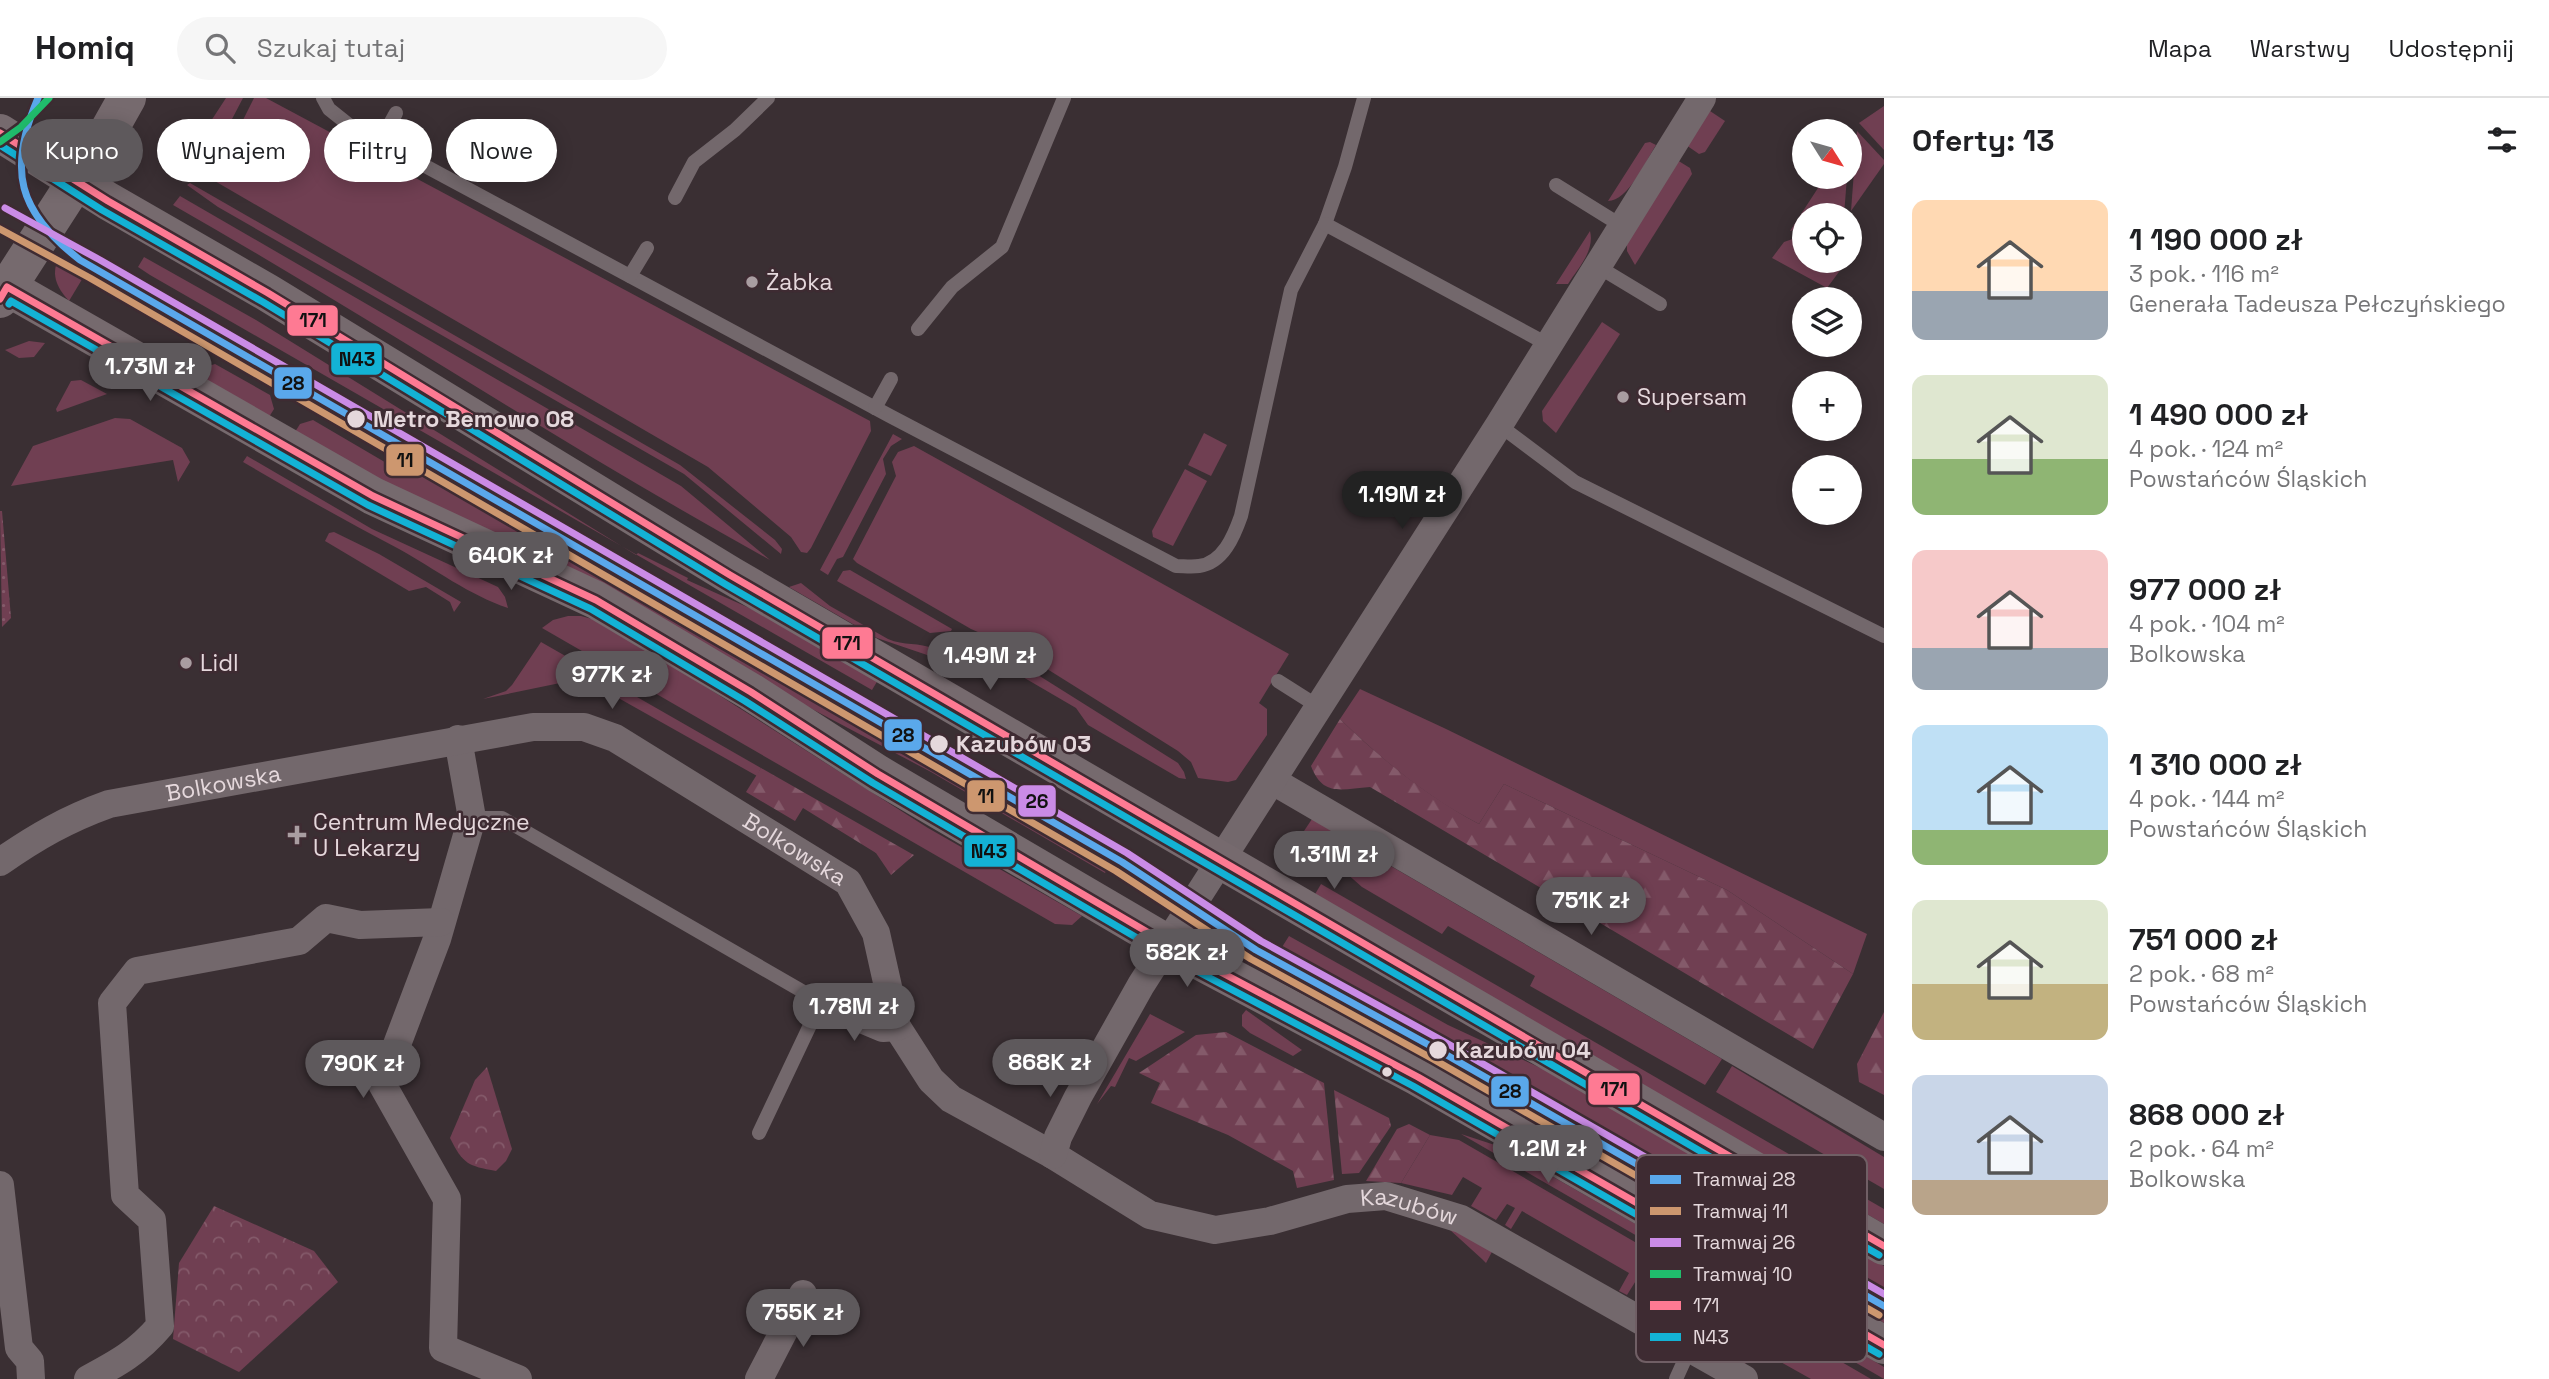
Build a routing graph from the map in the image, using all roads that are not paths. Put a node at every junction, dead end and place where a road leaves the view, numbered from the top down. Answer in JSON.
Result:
{"nodes":[{"id":1,"x":127,"y":98,"type":"edge"},
{"id":2,"x":323,"y":98,"type":"edge"},
{"id":3,"x":768,"y":98,"type":"edge"},
{"id":4,"x":1064,"y":98,"type":"edge"},
{"id":5,"x":1364,"y":98,"type":"edge"},
{"id":6,"x":1702,"y":98,"type":"edge"},
{"id":7,"x":396,"y":113,"type":"dead end"},
{"id":8,"x":114,"y":119,"type":"edge"},
{"id":9,"x":342,"y":119,"type":"edge"},
{"id":10,"x":393,"y":119,"type":"edge"},
{"id":11,"x":0,"y":133,"type":"edge"},
{"id":12,"x":21,"y":146,"type":"edge"},
{"id":13,"x":432,"y":170,"type":"edge"},
{"id":14,"x":75,"y":182,"type":"edge"},
{"id":15,"x":79,"y":182,"type":"edge"},
{"id":16,"x":1556,"y":185,"type":"dead end"},
{"id":17,"x":675,"y":198,"type":"dead end"},
{"id":18,"x":1325,"y":224,"type":"junction"},
{"id":19,"x":1622,"y":226,"type":"junction"},
{"id":20,"x":647,"y":248,"type":"dead end"},
{"id":21,"x":1597,"y":266,"type":"junction"},
{"id":22,"x":630,"y":276,"type":"junction"},
{"id":23,"x":2,"y":289,"type":"edge"},
{"id":24,"x":1660,"y":304,"type":"dead end"},
{"id":25,"x":918,"y":329,"type":"dead end"},
{"id":26,"x":1549,"y":345,"type":"junction"},
{"id":27,"x":891,"y":379,"type":"dead end"},
{"id":28,"x":875,"y":408,"type":"junction"},
{"id":29,"x":1499,"y":425,"type":"junction"},
{"id":30,"x":1884,"y":636,"type":"edge"},
{"id":31,"x":1278,"y":681,"type":"dead end"},
{"id":32,"x":1319,"y":707,"type":"junction"},
{"id":33,"x":458,"y":739,"type":"junction"},
{"id":34,"x":1273,"y":781,"type":"junction"},
{"id":35,"x":472,"y":818,"type":"junction"},
{"id":36,"x":1221,"y":860,"type":"junction"},
{"id":37,"x":0,"y":862,"type":"edge"},
{"id":38,"x":441,"y":922,"type":"junction"},
{"id":39,"x":1166,"y":943,"type":"junction"},
{"id":40,"x":821,"y":1002,"type":"junction"},
{"id":41,"x":897,"y":1027,"type":"junction"},
{"id":42,"x":759,"y":1133,"type":"dead end"},
{"id":43,"x":1884,"y":1136,"type":"edge"},
{"id":44,"x":1728,"y":1155,"type":"edge"},
{"id":45,"x":1053,"y":1156,"type":"junction"},
{"id":46,"x":0,"y":1185,"type":"edge"},
{"id":47,"x":1636,"y":1202,"type":"edge"},
{"id":48,"x":1867,"y":1236,"type":"edge"},
{"id":49,"x":1884,"y":1246,"type":"edge"},
{"id":50,"x":803,"y":1294,"type":"dead end"},
{"id":51,"x":1636,"y":1318,"type":"edge"},
{"id":52,"x":1867,"y":1335,"type":"edge"},
{"id":53,"x":1884,"y":1345,"type":"edge"},
{"id":54,"x":1684,"y":1362,"type":"edge"},
{"id":55,"x":1714,"y":1362,"type":"edge"},
{"id":56,"x":31,"y":1379,"type":"edge"},
{"id":57,"x":88,"y":1379,"type":"edge"},
{"id":58,"x":517,"y":1379,"type":"edge"},
{"id":59,"x":759,"y":1379,"type":"edge"},
{"id":60,"x":1676,"y":1379,"type":"edge"},
{"id":61,"x":1744,"y":1379,"type":"edge"}],
"edges":[{"from":1,"to":8,"type":"main road"},
{"from":2,"to":9,"type":"lane"},
{"from":3,"to":17,"type":"lane"},
{"from":4,"to":25,"type":"lane"},
{"from":5,"to":18,"type":"lane"},
{"from":6,"to":19,"type":"street"},
{"from":7,"to":10,"type":"lane"},
{"from":11,"to":12,"type":"main road"},
{"from":13,"to":22,"type":"lane"},
{"from":14,"to":23,"type":"main road"},
{"from":15,"to":36,"type":"main road"},
{"from":16,"to":19,"type":"lane"},
{"from":18,"to":26,"type":"lane"},
{"from":18,"to":28,"type":"lane"},
{"from":19,"to":21,"type":"street"},
{"from":20,"to":22,"type":"lane"},
{"from":21,"to":24,"type":"lane"},
{"from":21,"to":26,"type":"street"},
{"from":22,"to":28,"type":"lane"},
{"from":23,"to":39,"type":"main road"},
{"from":26,"to":29,"type":"street"},
{"from":27,"to":28,"type":"lane"},
{"from":29,"to":30,"type":"lane"},
{"from":29,"to":32,"type":"street"},
{"from":31,"to":32,"type":"lane"},
{"from":32,"to":34,"type":"street"},
{"from":33,"to":35,"type":"street"},
{"from":33,"to":37,"type":"street","name":"Bolkowska"},
{"from":33,"to":41,"type":"street","name":"Bolkowska"},
{"from":34,"to":36,"type":"street"},
{"from":34,"to":43,"type":"street"},
{"from":35,"to":38,"type":"street"},
{"from":35,"to":40,"type":"lane"},
{"from":36,"to":39,"type":"street"},
{"from":36,"to":44,"type":"main road"},
{"from":38,"to":57,"type":"street"},
{"from":38,"to":58,"type":"street"},
{"from":39,"to":45,"type":"street"},
{"from":39,"to":47,"type":"main road"},
{"from":40,"to":41,"type":"street"},
{"from":40,"to":42,"type":"lane"},
{"from":41,"to":45,"type":"street","name":"Bolkowska"},
{"from":45,"to":51,"type":"street","name":"Kazubów"},
{"from":46,"to":56,"type":"street"},
{"from":48,"to":49,"type":"main road"},
{"from":50,"to":59,"type":"street"},
{"from":52,"to":53,"type":"main road"},
{"from":54,"to":60,"type":"lane"},
{"from":55,"to":61,"type":"street","name":"Kazubów"}]}
